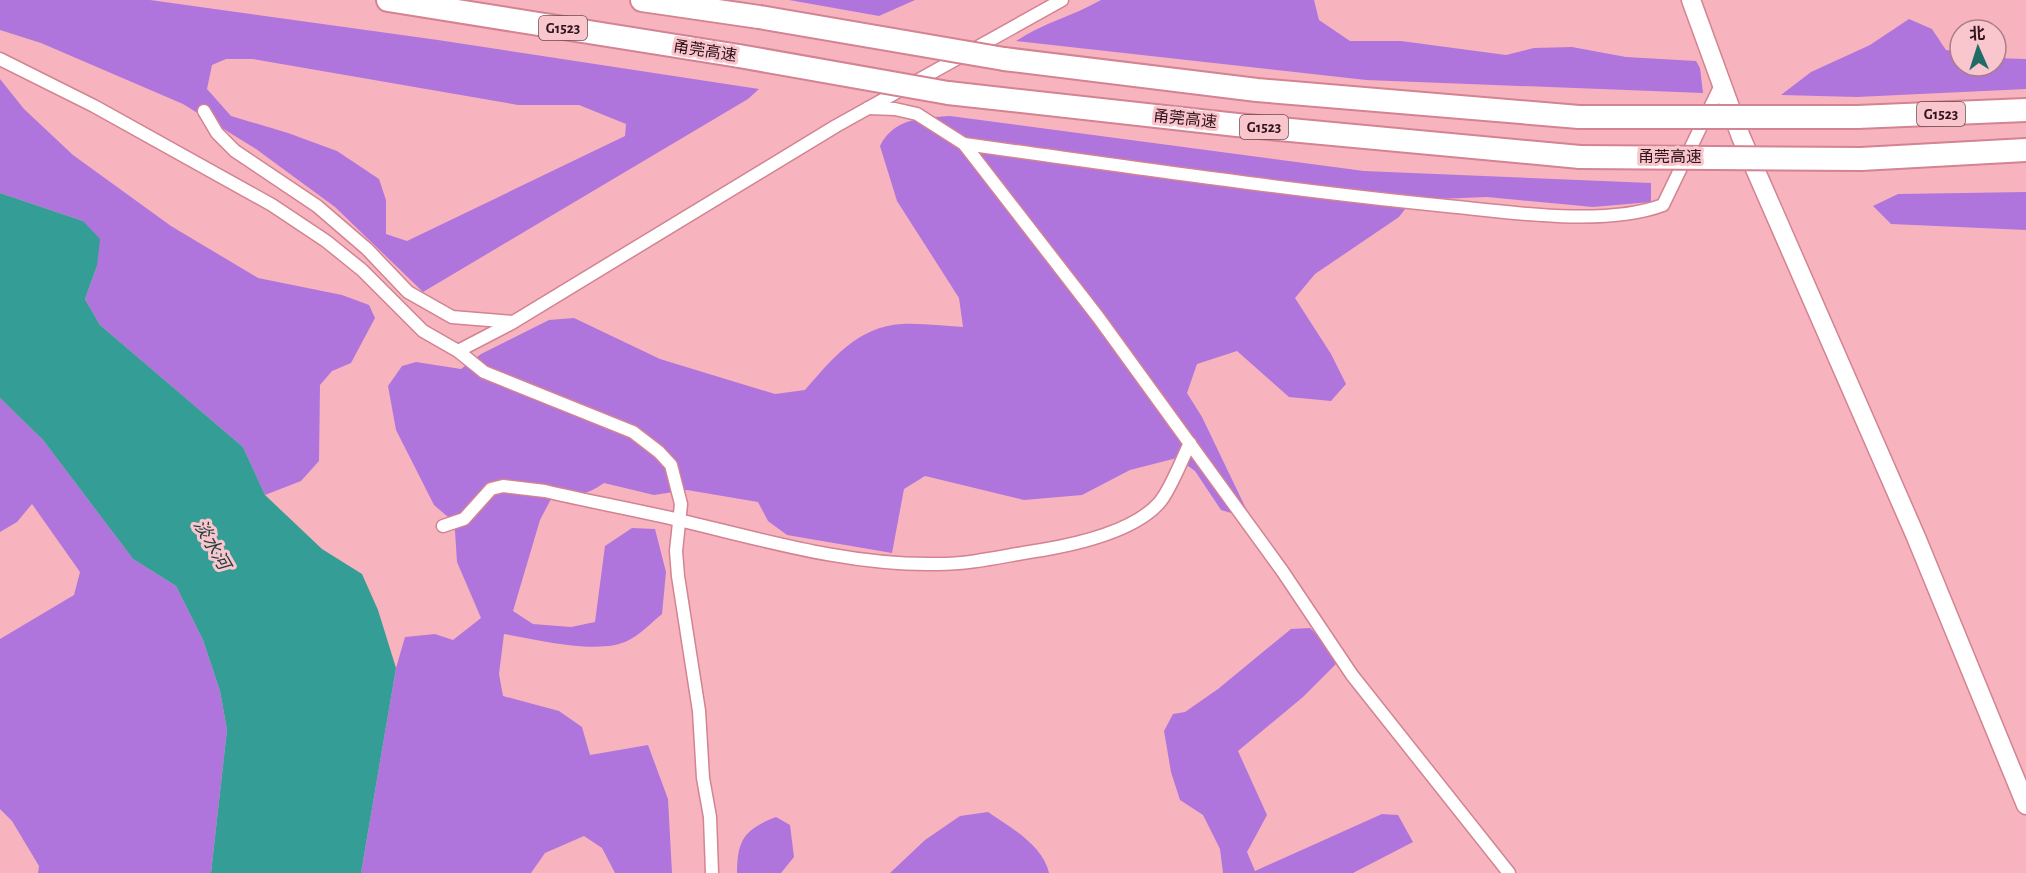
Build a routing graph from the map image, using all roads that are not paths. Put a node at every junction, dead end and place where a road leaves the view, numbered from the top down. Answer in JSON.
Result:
{"nodes":[{"id":1,"x":388,"y":0,"type":"edge"},
{"id":2,"x":642,"y":0,"type":"edge"},
{"id":3,"x":1062,"y":0,"type":"edge"},
{"id":4,"x":1691,"y":0,"type":"edge"},
{"id":5,"x":0,"y":59,"type":"edge"},
{"id":6,"x":1720,"y":87,"type":"junction"},
{"id":7,"x":868,"y":108,"type":"junction"},
{"id":8,"x":2026,"y":110,"type":"edge"},
{"id":9,"x":204,"y":111,"type":"dead end"},
{"id":10,"x":964,"y":144,"type":"junction"},
{"id":11,"x":2026,"y":150,"type":"edge"},
{"id":12,"x":513,"y":322,"type":"junction"},
{"id":13,"x":458,"y":351,"type":"junction"},
{"id":14,"x":1190,"y":443,"type":"junction"},
{"id":15,"x":679,"y":520,"type":"junction"},
{"id":16,"x":443,"y":526,"type":"dead end"},
{"id":17,"x":2026,"y":805,"type":"edge"},
{"id":18,"x":712,"y":873,"type":"edge"},
{"id":19,"x":1509,"y":873,"type":"edge"}],
"edges":[{"from":1,"to":11,"type":"highway","name":"甬莞高速","number":"G1523","bridge":true},
{"from":2,"to":8,"type":"highway","number":"G1523","bridge":true},
{"from":3,"to":7,"type":"street"},
{"from":4,"to":6,"type":"main road"},
{"from":5,"to":13,"type":"street"},
{"from":6,"to":10,"type":"street"},
{"from":6,"to":17,"type":"main road"},
{"from":7,"to":10,"type":"street"},
{"from":7,"to":12,"type":"street"},
{"from":9,"to":12,"type":"street"},
{"from":10,"to":14,"type":"street"},
{"from":12,"to":13,"type":"street"},
{"from":13,"to":15,"type":"street"},
{"from":14,"to":15,"type":"street"},
{"from":14,"to":19,"type":"street"},
{"from":15,"to":16,"type":"street"},
{"from":15,"to":18,"type":"street"}]}
